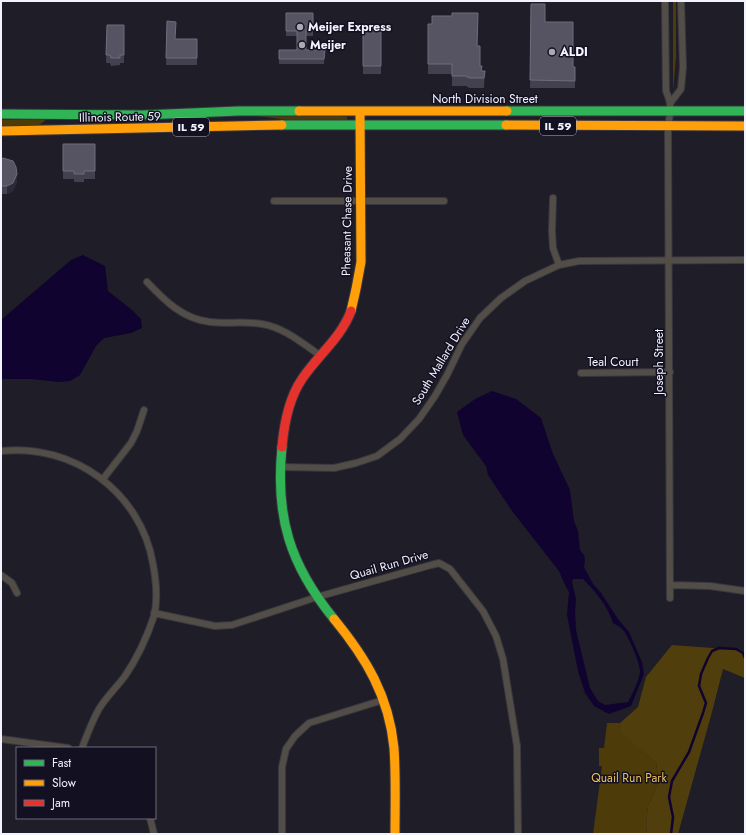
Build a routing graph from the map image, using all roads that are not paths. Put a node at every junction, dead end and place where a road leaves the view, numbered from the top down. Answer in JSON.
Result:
{"nodes":[{"id":1,"x":665,"y":1,"type":"edge"},
{"id":2,"x":681,"y":1,"type":"edge"},
{"id":3,"x":671,"y":107,"type":"junction"},
{"id":4,"x":360,"y":110,"type":"junction"},
{"id":5,"x":745,"y":111,"type":"edge"},
{"id":6,"x":225,"y":112,"type":"joint"},
{"id":7,"x":1,"y":114,"type":"edge"},
{"id":8,"x":66,"y":115,"type":"junction"},
{"id":9,"x":360,"y":125,"type":"junction"},
{"id":10,"x":668,"y":126,"type":"junction"},
{"id":11,"x":745,"y":126,"type":"edge"},
{"id":12,"x":40,"y":130,"type":"junction"},
{"id":13,"x":1,"y":131,"type":"edge"},
{"id":14,"x":553,"y":198,"type":"dead end"},
{"id":15,"x":360,"y":200,"type":"junction"},
{"id":16,"x":274,"y":201,"type":"dead end"},
{"id":17,"x":444,"y":201,"type":"dead end"},
{"id":18,"x":668,"y":260,"type":"junction"},
{"id":19,"x":745,"y":260,"type":"edge"},
{"id":20,"x":559,"y":265,"type":"junction"},
{"id":21,"x":147,"y":282,"type":"dead end"},
{"id":22,"x":321,"y":356,"type":"junction"},
{"id":23,"x":670,"y":372,"type":"junction"},
{"id":24,"x":581,"y":374,"type":"dead end"},
{"id":25,"x":144,"y":410,"type":"dead end"},
{"id":26,"x":1,"y":451,"type":"edge"},
{"id":27,"x":280,"y":467,"type":"junction"},
{"id":28,"x":103,"y":479,"type":"junction"},
{"id":29,"x":1,"y":575,"type":"edge"},
{"id":30,"x":670,"y":585,"type":"junction"},
{"id":31,"x":745,"y":591,"type":"edge"},
{"id":32,"x":17,"y":593,"type":"dead end"},
{"id":33,"x":317,"y":597,"type":"junction"},
{"id":34,"x":670,"y":598,"type":"dead end"},
{"id":35,"x":154,"y":613,"type":"junction"},
{"id":36,"x":383,"y":700,"type":"junction"},
{"id":37,"x":1,"y":739,"type":"edge"},
{"id":38,"x":61,"y":747,"type":"edge"},
{"id":39,"x":82,"y":747,"type":"edge"},
{"id":40,"x":150,"y":819,"type":"edge"},
{"id":41,"x":154,"y":834,"type":"edge"},
{"id":42,"x":282,"y":834,"type":"edge"},
{"id":43,"x":394,"y":834,"type":"edge"},
{"id":44,"x":518,"y":834,"type":"edge"}],
"edges":[{"from":1,"to":3,"type":"street"},
{"from":2,"to":3,"type":"street"},
{"from":3,"to":4,"type":"main road","name":"North Division Street","number":"IL 59"},
{"from":3,"to":5,"type":"main road","name":"North Division Street","number":"IL 59"},
{"from":3,"to":10,"type":"street","name":"Joseph Street"},
{"from":4,"to":6,"type":"main road","name":"North Division Street","number":"IL 59"},
{"from":4,"to":9,"type":"main road","name":"Pheasant Chase Drive"},
{"from":6,"to":8,"type":"main road","name":"Illinois Route 59","number":"IL 59"},
{"from":7,"to":8,"type":"main road","name":"Illinois Route 59","number":"IL 59"},
{"from":8,"to":12,"type":"main road"},
{"from":9,"to":10,"type":"main road","number":"IL 59"},
{"from":9,"to":12,"type":"main road","name":"Illinois Route 59","number":"IL 59"},
{"from":9,"to":15,"type":"main road","name":"Pheasant Chase Drive"},
{"from":10,"to":11,"type":"main road","number":"IL 59"},
{"from":10,"to":18,"type":"street","name":"Joseph Street"},
{"from":12,"to":13,"type":"main road","name":"Illinois Route 59","number":"IL 59"},
{"from":14,"to":20,"type":"street"},
{"from":15,"to":16,"type":"street"},
{"from":15,"to":17,"type":"street"},
{"from":15,"to":22,"type":"main road","name":"Pheasant Chase Drive"},
{"from":18,"to":19,"type":"street","name":"South Mallard Drive"},
{"from":18,"to":20,"type":"street","name":"South Mallard Drive"},
{"from":18,"to":23,"type":"street","name":"Joseph Street"},
{"from":20,"to":27,"type":"street","name":"South Mallard Drive"},
{"from":21,"to":22,"type":"street"},
{"from":22,"to":27,"type":"main road","name":"Pheasant Chase Drive"},
{"from":23,"to":24,"type":"street","name":"Teal Court"},
{"from":23,"to":30,"type":"street","name":"Joseph Street"},
{"from":25,"to":28,"type":"street"},
{"from":26,"to":28,"type":"street"},
{"from":27,"to":33,"type":"main road","name":"Pheasant Chase Drive"},
{"from":28,"to":35,"type":"street"},
{"from":29,"to":32,"type":"street"},
{"from":30,"to":31,"type":"street"},
{"from":30,"to":34,"type":"street","name":"Joseph Street"},
{"from":33,"to":35,"type":"street","name":"Quail Run Drive"},
{"from":33,"to":36,"type":"main road","name":"Pheasant Chase Drive"},
{"from":33,"to":44,"type":"street","name":"Quail Run Drive"},
{"from":35,"to":39,"type":"street"},
{"from":36,"to":42,"type":"street"},
{"from":36,"to":43,"type":"main road","name":"Pheasant Chase Drive"},
{"from":37,"to":38,"type":"street"},
{"from":40,"to":41,"type":"street"}]}
